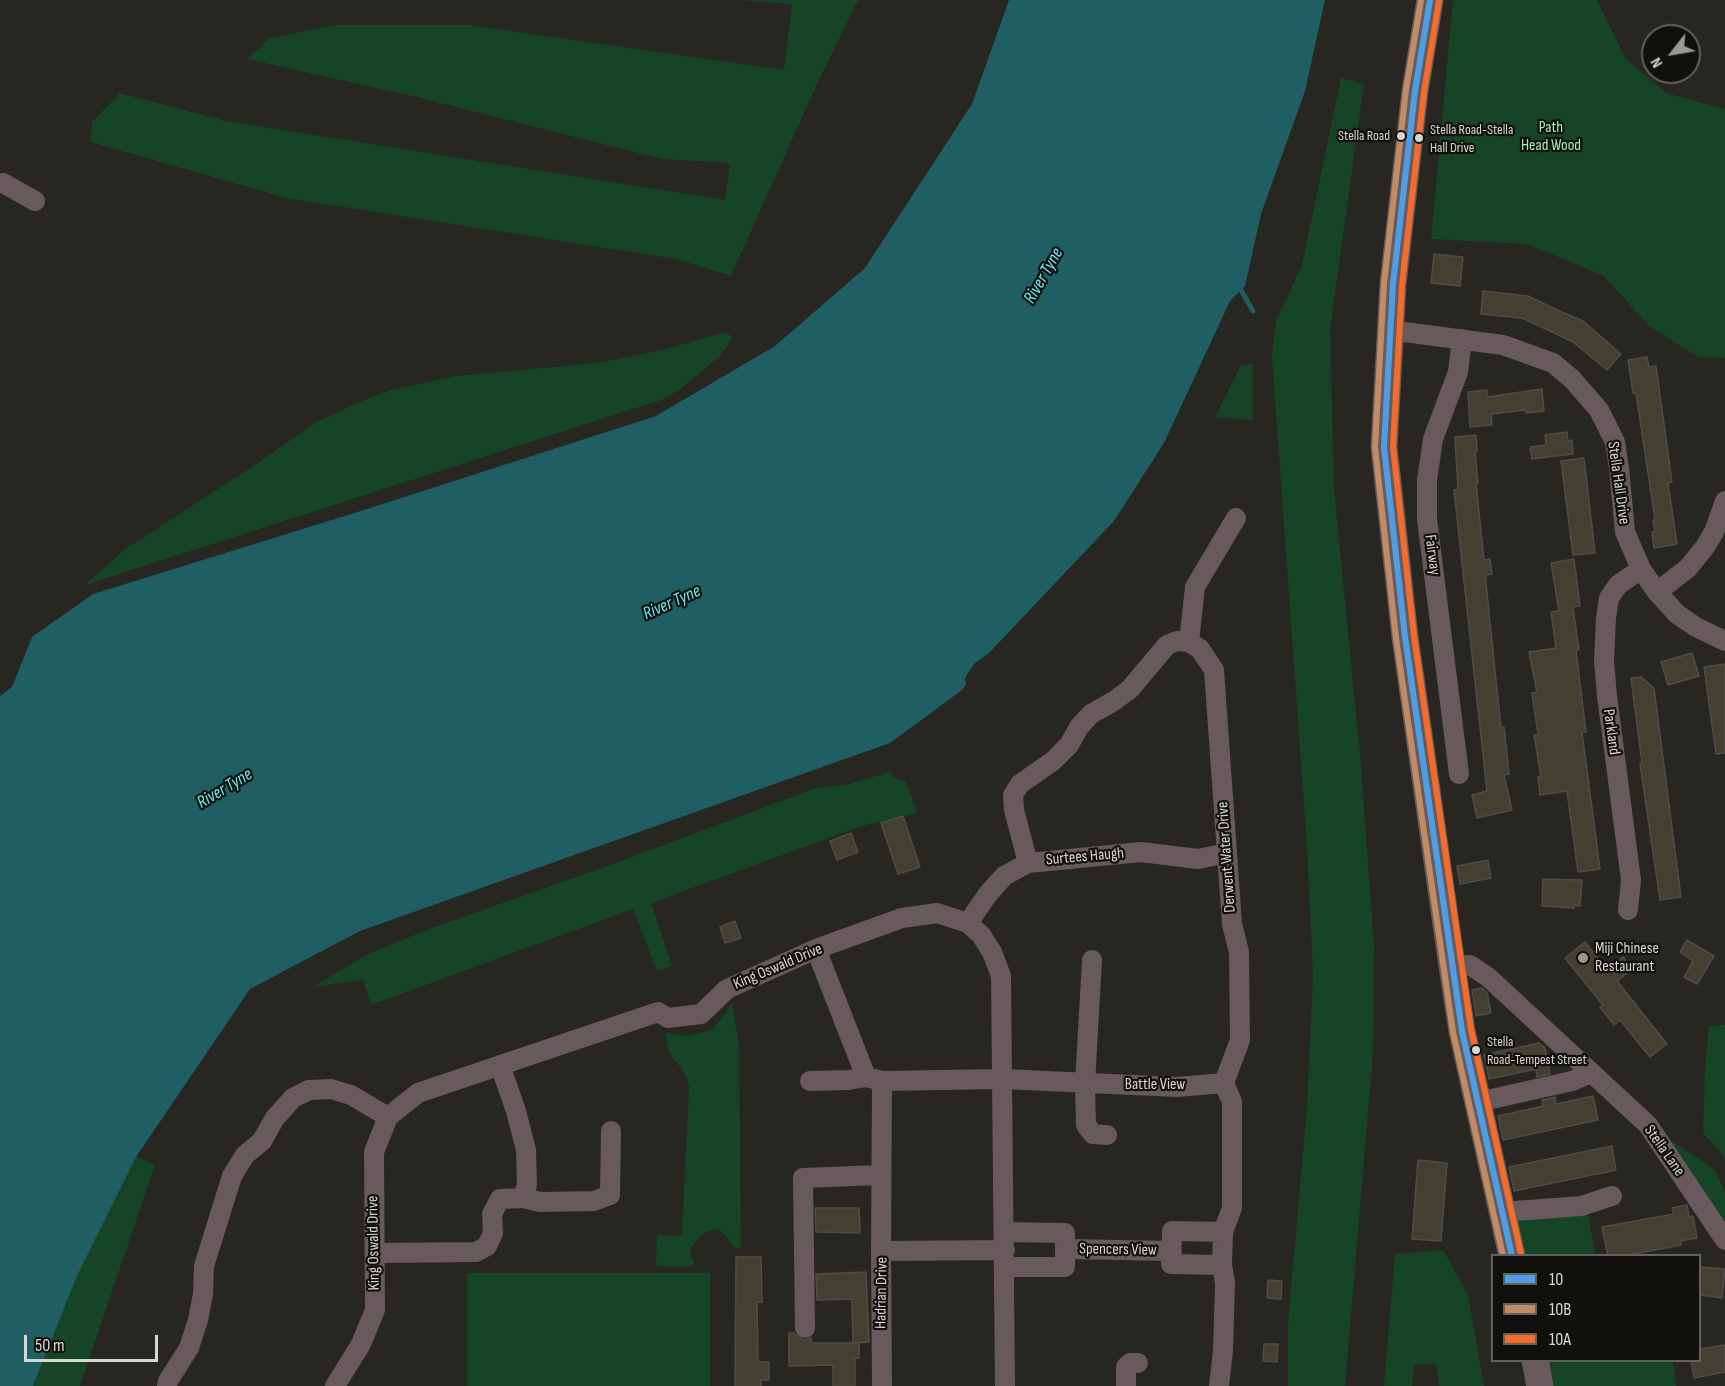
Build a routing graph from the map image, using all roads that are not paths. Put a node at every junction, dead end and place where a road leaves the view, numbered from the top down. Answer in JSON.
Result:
{"nodes":[{"id":1,"x":1430,"y":0,"type":"edge"},
{"id":2,"x":1,"y":182,"type":"edge"},
{"id":3,"x":35,"y":201,"type":"dead end"},
{"id":4,"x":1389,"y":330,"type":"junction"},
{"id":5,"x":1462,"y":339,"type":"junction"},
{"id":6,"x":1725,"y":501,"type":"edge"},
{"id":7,"x":1236,"y":518,"type":"dead end"},
{"id":8,"x":1641,"y":569,"type":"junction"},
{"id":9,"x":1657,"y":592,"type":"junction"},
{"id":10,"x":1725,"y":641,"type":"edge"},
{"id":11,"x":1189,"y":642,"type":"junction"},
{"id":12,"x":1459,"y":774,"type":"dead end"},
{"id":13,"x":1227,"y":852,"type":"junction"},
{"id":14,"x":1028,"y":863,"type":"junction"},
{"id":15,"x":1628,"y":910,"type":"dead end"},
{"id":16,"x":968,"y":923,"type":"junction"},
{"id":17,"x":816,"y":950,"type":"junction"},
{"id":18,"x":1092,"y":960,"type":"dead end"},
{"id":19,"x":1452,"y":966,"type":"junction"},
{"id":20,"x":500,"y":1065,"type":"junction"},
{"id":21,"x":1591,"y":1073,"type":"junction"},
{"id":22,"x":874,"y":1079,"type":"junction"},
{"id":23,"x":1004,"y":1079,"type":"junction"},
{"id":24,"x":810,"y":1081,"type":"dead end"},
{"id":25,"x":1224,"y":1083,"type":"junction"},
{"id":26,"x":1085,"y":1084,"type":"junction"},
{"id":27,"x":1478,"y":1102,"type":"junction"},
{"id":28,"x":387,"y":1117,"type":"junction"},
{"id":29,"x":611,"y":1131,"type":"dead end"},
{"id":30,"x":1107,"y":1135,"type":"dead end"},
{"id":31,"x":880,"y":1175,"type":"junction"},
{"id":32,"x":1612,"y":1196,"type":"dead end"},
{"id":33,"x":523,"y":1198,"type":"junction"},
{"id":34,"x":1502,"y":1212,"type":"junction"},
{"id":35,"x":1223,"y":1232,"type":"junction"},
{"id":36,"x":1725,"y":1240,"type":"edge"},
{"id":37,"x":1005,"y":1249,"type":"junction"},
{"id":38,"x":1065,"y":1249,"type":"junction"},
{"id":39,"x":881,"y":1251,"type":"junction"},
{"id":40,"x":1172,"y":1251,"type":"junction"},
{"id":41,"x":375,"y":1253,"type":"junction"},
{"id":42,"x":1512,"y":1254,"type":"edge"},
{"id":43,"x":1222,"y":1265,"type":"junction"},
{"id":44,"x":805,"y":1328,"type":"dead end"},
{"id":45,"x":1535,"y":1362,"type":"edge"},
{"id":46,"x":1138,"y":1363,"type":"dead end"},
{"id":47,"x":167,"y":1386,"type":"edge"},
{"id":48,"x":336,"y":1386,"type":"edge"},
{"id":49,"x":882,"y":1386,"type":"edge"},
{"id":50,"x":1005,"y":1386,"type":"edge"},
{"id":51,"x":1126,"y":1386,"type":"edge"},
{"id":52,"x":1219,"y":1386,"type":"edge"},
{"id":53,"x":1540,"y":1386,"type":"edge"}],
"edges":[{"from":1,"to":4,"type":"main road"},
{"from":2,"to":3,"type":"street"},
{"from":4,"to":5,"type":"street","name":"Stella Hall Drive"},
{"from":4,"to":19,"type":"main road"},
{"from":5,"to":8,"type":"street","name":"Stella Hall Drive"},
{"from":5,"to":12,"type":"street","name":"Fairway"},
{"from":6,"to":9,"type":"street"},
{"from":7,"to":11,"type":"street"},
{"from":8,"to":9,"type":"street","name":"Stella Hall Drive"},
{"from":8,"to":15,"type":"street","name":"Parkland"},
{"from":9,"to":10,"type":"street","name":"Stella Hall Drive"},
{"from":11,"to":13,"type":"street","name":"Derwent Water Drive"},
{"from":11,"to":14,"type":"street"},
{"from":13,"to":14,"type":"street","name":"Surtees Haugh"},
{"from":13,"to":25,"type":"street","name":"Derwent Water Drive"},
{"from":14,"to":16,"type":"street","name":"Surtees Haugh"},
{"from":16,"to":17,"type":"street","name":"King Oswald Drive"},
{"from":16,"to":23,"type":"street"},
{"from":17,"to":20,"type":"street","name":"King Oswald Drive"},
{"from":17,"to":22,"type":"street"},
{"from":18,"to":26,"type":"street"},
{"from":19,"to":21,"type":"street","name":"Stella Lane"},
{"from":19,"to":27,"type":"main road"},
{"from":20,"to":28,"type":"street","name":"King Oswald Drive"},
{"from":20,"to":33,"type":"street"},
{"from":21,"to":27,"type":"street"},
{"from":21,"to":36,"type":"street","name":"Stella Lane"},
{"from":22,"to":23,"type":"street","name":"Battle View"},
{"from":22,"to":24,"type":"street","name":"Battle View"},
{"from":22,"to":31,"type":"street"},
{"from":23,"to":26,"type":"street","name":"Battle View"},
{"from":23,"to":37,"type":"street"},
{"from":25,"to":26,"type":"street","name":"Battle View"},
{"from":25,"to":35,"type":"street"},
{"from":26,"to":30,"type":"street"},
{"from":27,"to":34,"type":"main road"},
{"from":28,"to":41,"type":"street","name":"King Oswald Drive"},
{"from":28,"to":47,"type":"street"},
{"from":29,"to":33,"type":"street"},
{"from":31,"to":39,"type":"street"},
{"from":31,"to":44,"type":"street"},
{"from":32,"to":34,"type":"street"},
{"from":33,"to":41,"type":"street"},
{"from":34,"to":42,"type":"main road"},
{"from":35,"to":40,"type":"street","name":"Spencers View"},
{"from":35,"to":43,"type":"street"},
{"from":37,"to":38,"type":"street","name":"Spencers View"},
{"from":37,"to":38,"type":"street","name":"Spencers View"},
{"from":37,"to":39,"type":"street","name":"Hadrian Drive"},
{"from":37,"to":50,"type":"street"},
{"from":38,"to":40,"type":"street","name":"Spencers View"},
{"from":39,"to":49,"type":"street","name":"Hadrian Drive"},
{"from":40,"to":43,"type":"street","name":"Spencers View"},
{"from":41,"to":48,"type":"street","name":"King Oswald Drive"},
{"from":43,"to":52,"type":"street"},
{"from":45,"to":53,"type":"main road"},
{"from":46,"to":51,"type":"street"}]}
